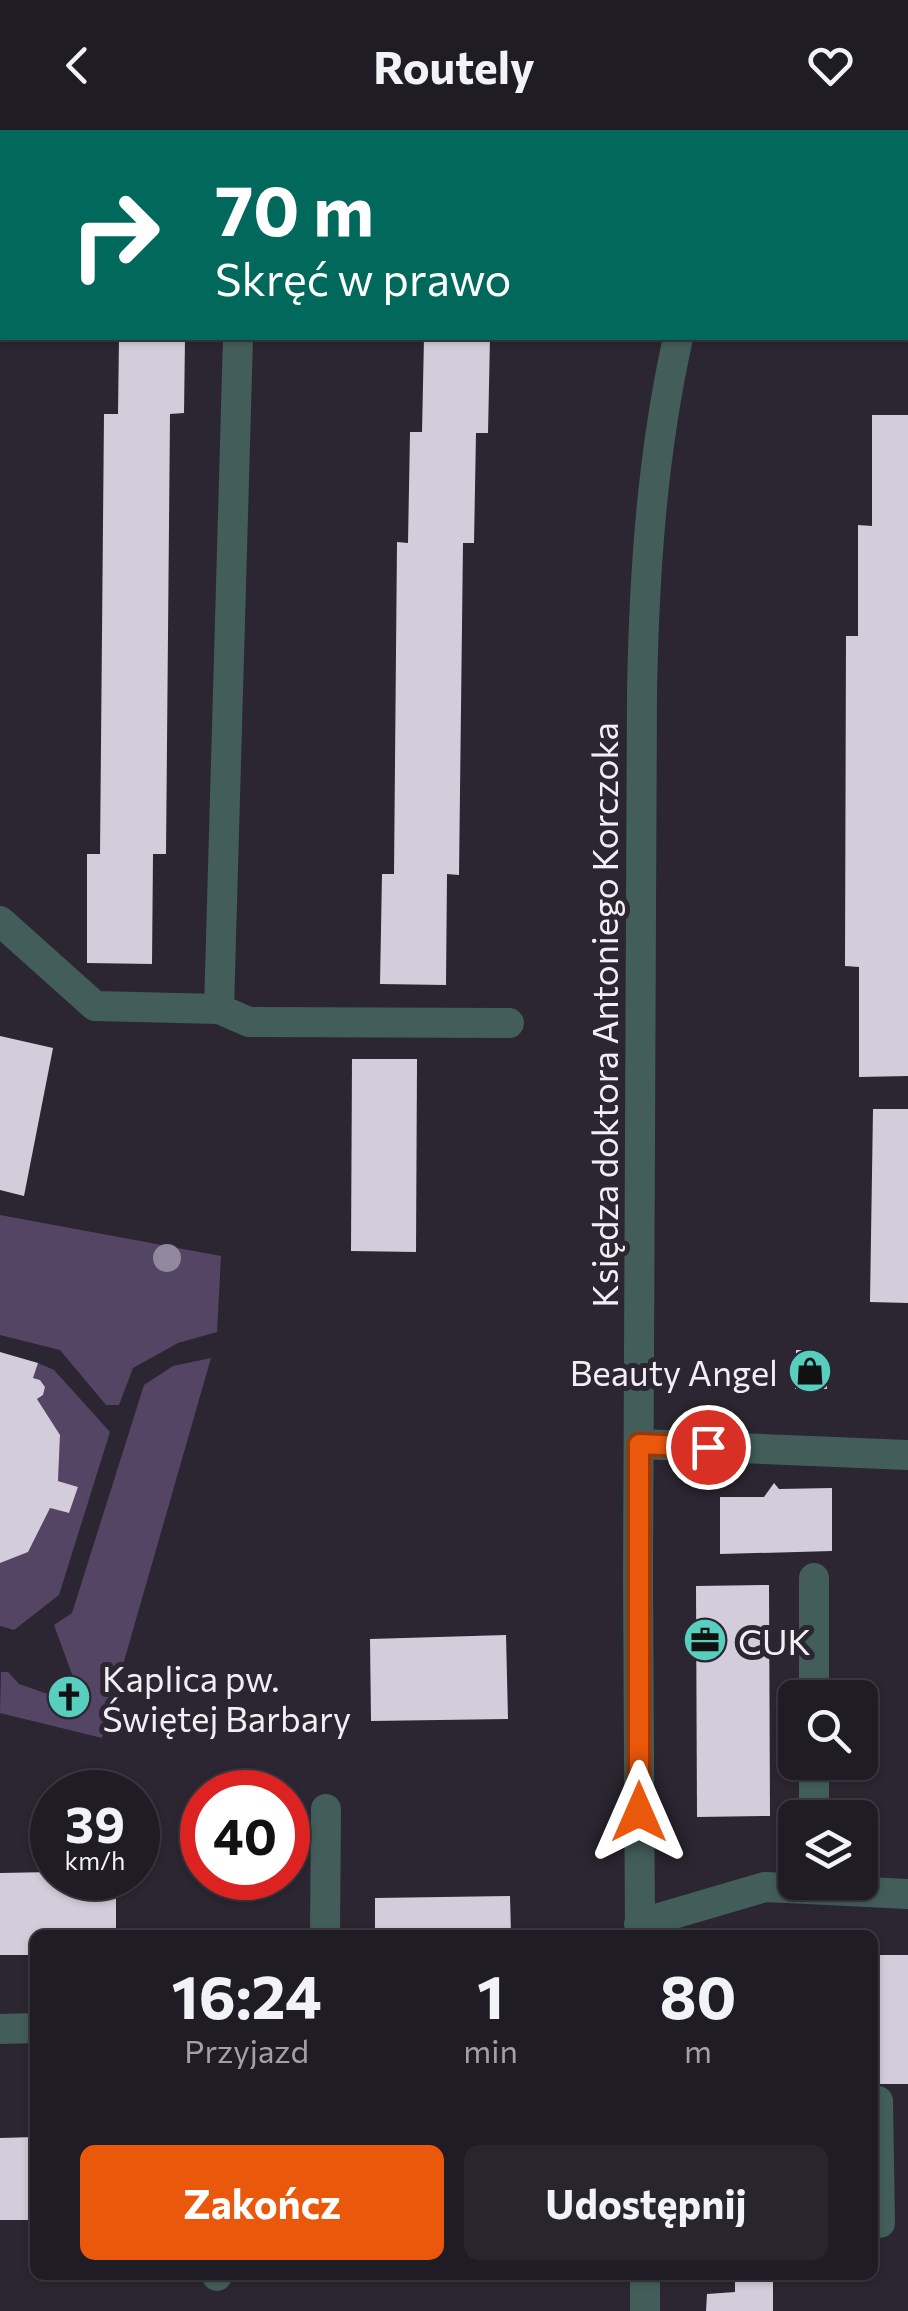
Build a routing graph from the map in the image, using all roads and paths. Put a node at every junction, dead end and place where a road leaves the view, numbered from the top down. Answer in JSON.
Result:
{"nodes":[{"id":1,"x":238,"y":340,"type":"edge"},
{"id":2,"x":678,"y":340,"type":"edge"},
{"id":3,"x":0,"y":921,"type":"edge"},
{"id":4,"x":219,"y":1009,"type":"junction"},
{"id":5,"x":509,"y":1023,"type":"dead end"},
{"id":6,"x":639,"y":1444,"type":"junction"},
{"id":7,"x":908,"y":1456,"type":"edge"},
{"id":8,"x":814,"y":1578,"type":"dead end"},
{"id":9,"x":814,"y":1680,"type":"edge"},
{"id":10,"x":326,"y":1810,"type":"dead end"},
{"id":11,"x":778,"y":1887,"type":"edge"},
{"id":12,"x":878,"y":1891,"type":"edge"},
{"id":13,"x":908,"y":1894,"type":"edge"},
{"id":14,"x":326,"y":1930,"type":"edge"},
{"id":15,"x":640,"y":1930,"type":"edge"},
{"id":16,"x":30,"y":2028,"type":"edge"},
{"id":17,"x":0,"y":2029,"type":"edge"},
{"id":18,"x":878,"y":2102,"type":"dead end"},
{"id":19,"x":878,"y":2223,"type":"edge"},
{"id":20,"x":645,"y":2280,"type":"edge"},
{"id":21,"x":645,"y":2311,"type":"edge"}],
"edges":[{"from":1,"to":4,"type":"street"},
{"from":2,"to":6,"type":"street","name":"Księdza doktora Antoniego Korczoka"},
{"from":3,"to":4,"type":"street"},
{"from":4,"to":5,"type":"street"},
{"from":6,"to":7,"type":"street"},
{"from":6,"to":15,"type":"street","name":"Księdza doktora Antoniego Korczoka"},
{"from":8,"to":9,"type":"street"},
{"from":10,"to":14,"type":"street"},
{"from":11,"to":15,"type":"street"},
{"from":12,"to":13,"type":"street"},
{"from":16,"to":17,"type":"street"},
{"from":18,"to":19,"type":"street"},
{"from":20,"to":21,"type":"street"}]}
